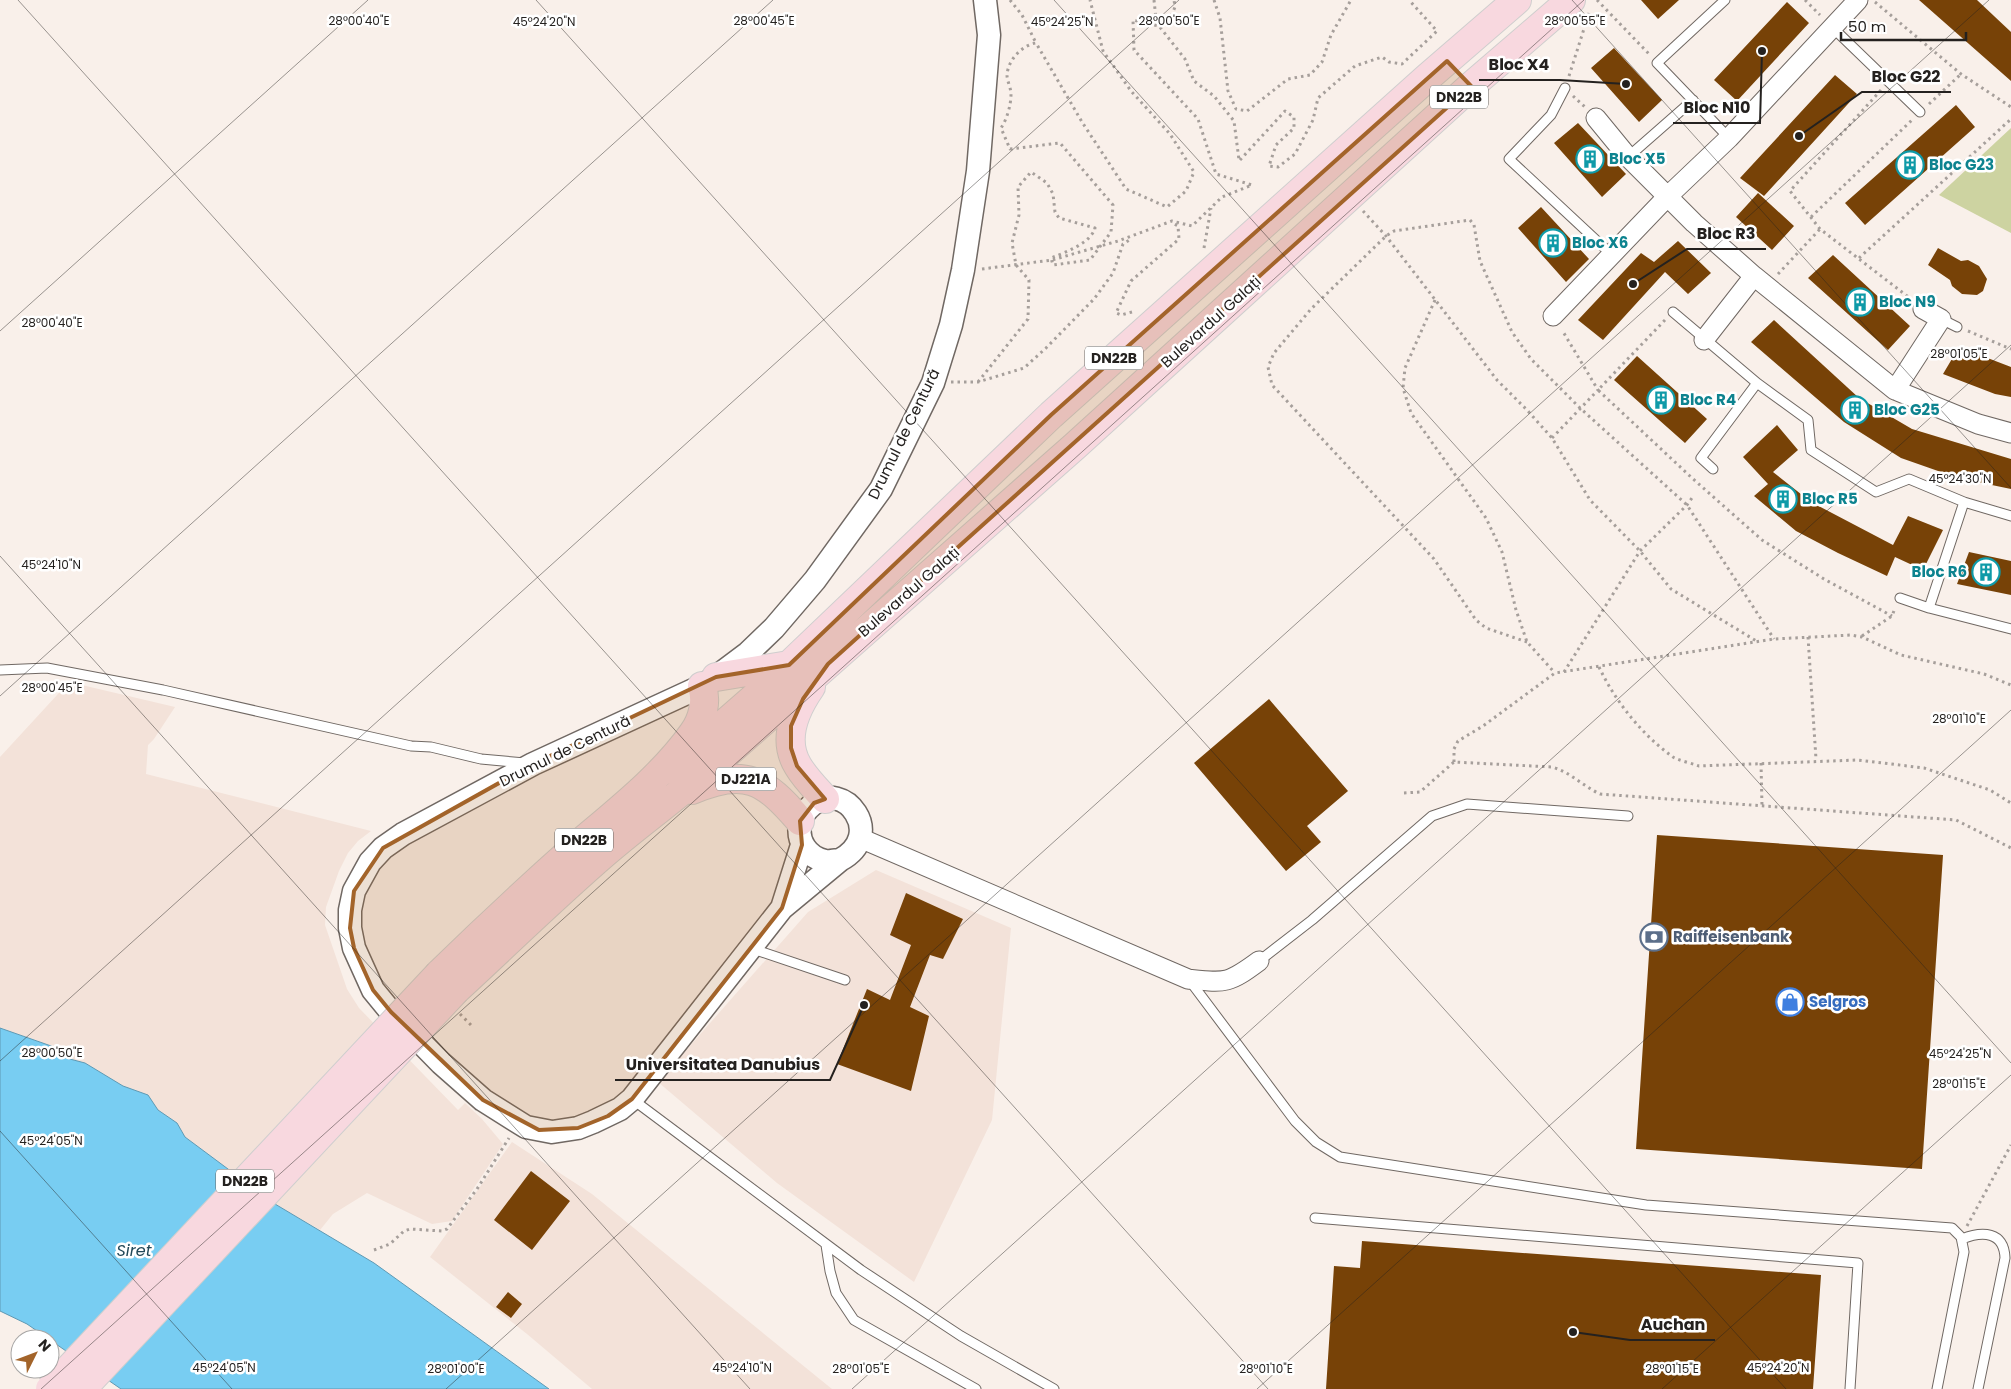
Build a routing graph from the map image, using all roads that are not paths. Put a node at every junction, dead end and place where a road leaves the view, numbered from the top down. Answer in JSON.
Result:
{"nodes":[{"id":1,"x":985,"y":0,"type":"edge"},
{"id":2,"x":1516,"y":0,"type":"edge"},
{"id":3,"x":1725,"y":0,"type":"edge"},
{"id":4,"x":1858,"y":0,"type":"edge"},
{"id":5,"x":1581,"y":4,"type":"edge"},
{"id":6,"x":1832,"y":27,"type":"junction"},
{"id":7,"x":1447,"y":61,"type":"junction"},
{"id":8,"x":1471,"y":86,"type":"junction"},
{"id":9,"x":1565,"y":88,"type":"road end"},
{"id":10,"x":1693,"y":100,"type":"junction"},
{"id":11,"x":1920,"y":112,"type":"road end"},
{"id":12,"x":1596,"y":118,"type":"road end"},
{"id":13,"x":1728,"y":138,"type":"junction"},
{"id":14,"x":1628,"y":157,"type":"junction"},
{"id":15,"x":1668,"y":196,"type":"junction"},
{"id":16,"x":1611,"y":254,"type":"junction"},
{"id":17,"x":1761,"y":281,"type":"junction"},
{"id":18,"x":1923,"y":309,"type":"road end"},
{"id":19,"x":1673,"y":312,"type":"road end"},
{"id":20,"x":1554,"y":316,"type":"road end"},
{"id":21,"x":1704,"y":340,"type":"junction"},
{"id":22,"x":1757,"y":383,"type":"junction"},
{"id":23,"x":1895,"y":390,"type":"junction"},
{"id":24,"x":2011,"y":433,"type":"edge"},
{"id":25,"x":1713,"y":469,"type":"dead end"},
{"id":26,"x":1964,"y":502,"type":"junction"},
{"id":27,"x":2011,"y":516,"type":"edge"},
{"id":28,"x":1900,"y":598,"type":"road end"},
{"id":29,"x":1929,"y":608,"type":"junction"},
{"id":30,"x":2011,"y":629,"type":"edge"},
{"id":31,"x":828,"y":664,"type":"junction"},
{"id":32,"x":789,"y":665,"type":"junction"},
{"id":33,"x":0,"y":670,"type":"edge"},
{"id":34,"x":709,"y":681,"type":"junction"},
{"id":35,"x":533,"y":764,"type":"junction"},
{"id":36,"x":658,"y":774,"type":"junction"},
{"id":37,"x":679,"y":795,"type":"junction"},
{"id":38,"x":826,"y":799,"type":"junction"},
{"id":39,"x":1628,"y":816,"type":"dead end"},
{"id":40,"x":801,"y":833,"type":"junction"},
{"id":41,"x":860,"y":838,"type":"junction"},
{"id":42,"x":840,"y":860,"type":"junction"},
{"id":43,"x":782,"y":908,"type":"junction"},
{"id":44,"x":750,"y":948,"type":"junction"},
{"id":45,"x":1260,"y":960,"type":"joint"},
{"id":46,"x":1188,"y":979,"type":"junction"},
{"id":47,"x":845,"y":980,"type":"dead end"},
{"id":48,"x":451,"y":992,"type":"junction"},
{"id":49,"x":632,"y":1099,"type":"junction"},
{"id":50,"x":1316,"y":1218,"type":"dead end"},
{"id":51,"x":1962,"y":1238,"type":"junction"},
{"id":52,"x":826,"y":1244,"type":"junction"},
{"id":53,"x":50,"y":1389,"type":"edge"},
{"id":54,"x":82,"y":1389,"type":"edge"},
{"id":55,"x":976,"y":1389,"type":"edge"},
{"id":56,"x":1054,"y":1389,"type":"edge"},
{"id":57,"x":1850,"y":1389,"type":"edge"},
{"id":58,"x":1937,"y":1389,"type":"edge"},
{"id":59,"x":1978,"y":1389,"type":"edge"}],
"edges":[{"from":1,"to":34,"type":"street","name":"Drumul de Centură"},
{"from":2,"to":7,"type":"main road","name":"Bulevardul Galați","number":"DN22B"},
{"from":3,"to":10,"type":"lane"},
{"from":4,"to":6,"type":"street"},
{"from":5,"to":8,"type":"main road","name":"Bulevardul Galați","number":"DN22B"},
{"from":6,"to":11,"type":"lane"},
{"from":6,"to":13,"type":"street"},
{"from":7,"to":8,"type":"main road"},
{"from":7,"to":32,"type":"main road","name":"Bulevardul Galați","number":"DN22B"},
{"from":8,"to":31,"type":"main road","name":"Bulevardul Galați","number":"DN22B"},
{"from":9,"to":16,"type":"lane"},
{"from":10,"to":13,"type":"lane"},
{"from":10,"to":14,"type":"lane"},
{"from":12,"to":14,"type":"street"},
{"from":13,"to":15,"type":"street"},
{"from":14,"to":15,"type":"street"},
{"from":15,"to":16,"type":"street"},
{"from":15,"to":17,"type":"street"},
{"from":16,"to":20,"type":"street"},
{"from":17,"to":21,"type":"street"},
{"from":17,"to":23,"type":"street"},
{"from":18,"to":23,"type":"street"},
{"from":19,"to":21,"type":"lane"},
{"from":21,"to":22,"type":"lane"},
{"from":22,"to":25,"type":"lane"},
{"from":22,"to":26,"type":"lane"},
{"from":23,"to":24,"type":"street"},
{"from":26,"to":27,"type":"lane"},
{"from":26,"to":29,"type":"lane"},
{"from":28,"to":29,"type":"lane"},
{"from":29,"to":30,"type":"lane"},
{"from":31,"to":37,"type":"main road","name":"Bulevardul Galați","number":"DN22B"},
{"from":31,"to":38,"type":"main road","number":"DJ221A"},
{"from":32,"to":34,"type":"main road"},
{"from":32,"to":36,"type":"main road","name":"Bulevardul Galați","number":"DN22B"},
{"from":33,"to":35,"type":"lane"},
{"from":34,"to":35,"type":"street","name":"Drumul de Centură"},
{"from":34,"to":36,"type":"main road"},
{"from":35,"to":49,"type":"street","name":"Drumul de Centură"},
{"from":36,"to":48,"type":"main road","number":"DN22B"},
{"from":37,"to":40,"type":"main road","number":"DJ221A"},
{"from":37,"to":48,"type":"main road","number":"DN22B"},
{"from":38,"to":40,"type":"street","name":"Drumul de Centură"},
{"from":38,"to":41,"type":"street"},
{"from":39,"to":45,"type":"lane"},
{"from":40,"to":42,"type":"street","number":"DJ221A"},
{"from":40,"to":43,"type":"street","name":"Drumul de Centură"},
{"from":41,"to":42,"type":"street","name":"Drumul de Centură"},
{"from":41,"to":46,"type":"street"},
{"from":42,"to":43,"type":"street","name":"Drumul de Centură"},
{"from":43,"to":44,"type":"street","name":"Drumul de Centură"},
{"from":44,"to":47,"type":"lane"},
{"from":44,"to":49,"type":"street","name":"Drumul de Centură"},
{"from":45,"to":46,"type":"street"},
{"from":46,"to":51,"type":"lane"},
{"from":48,"to":53,"type":"main road","number":"DN22B","bridge":true},
{"from":48,"to":54,"type":"main road","number":"DN22B","bridge":true},
{"from":49,"to":52,"type":"lane"},
{"from":50,"to":57,"type":"lane"},
{"from":51,"to":58,"type":"lane"},
{"from":51,"to":59,"type":"lane"},
{"from":52,"to":55,"type":"lane"},
{"from":52,"to":56,"type":"lane"}]}
